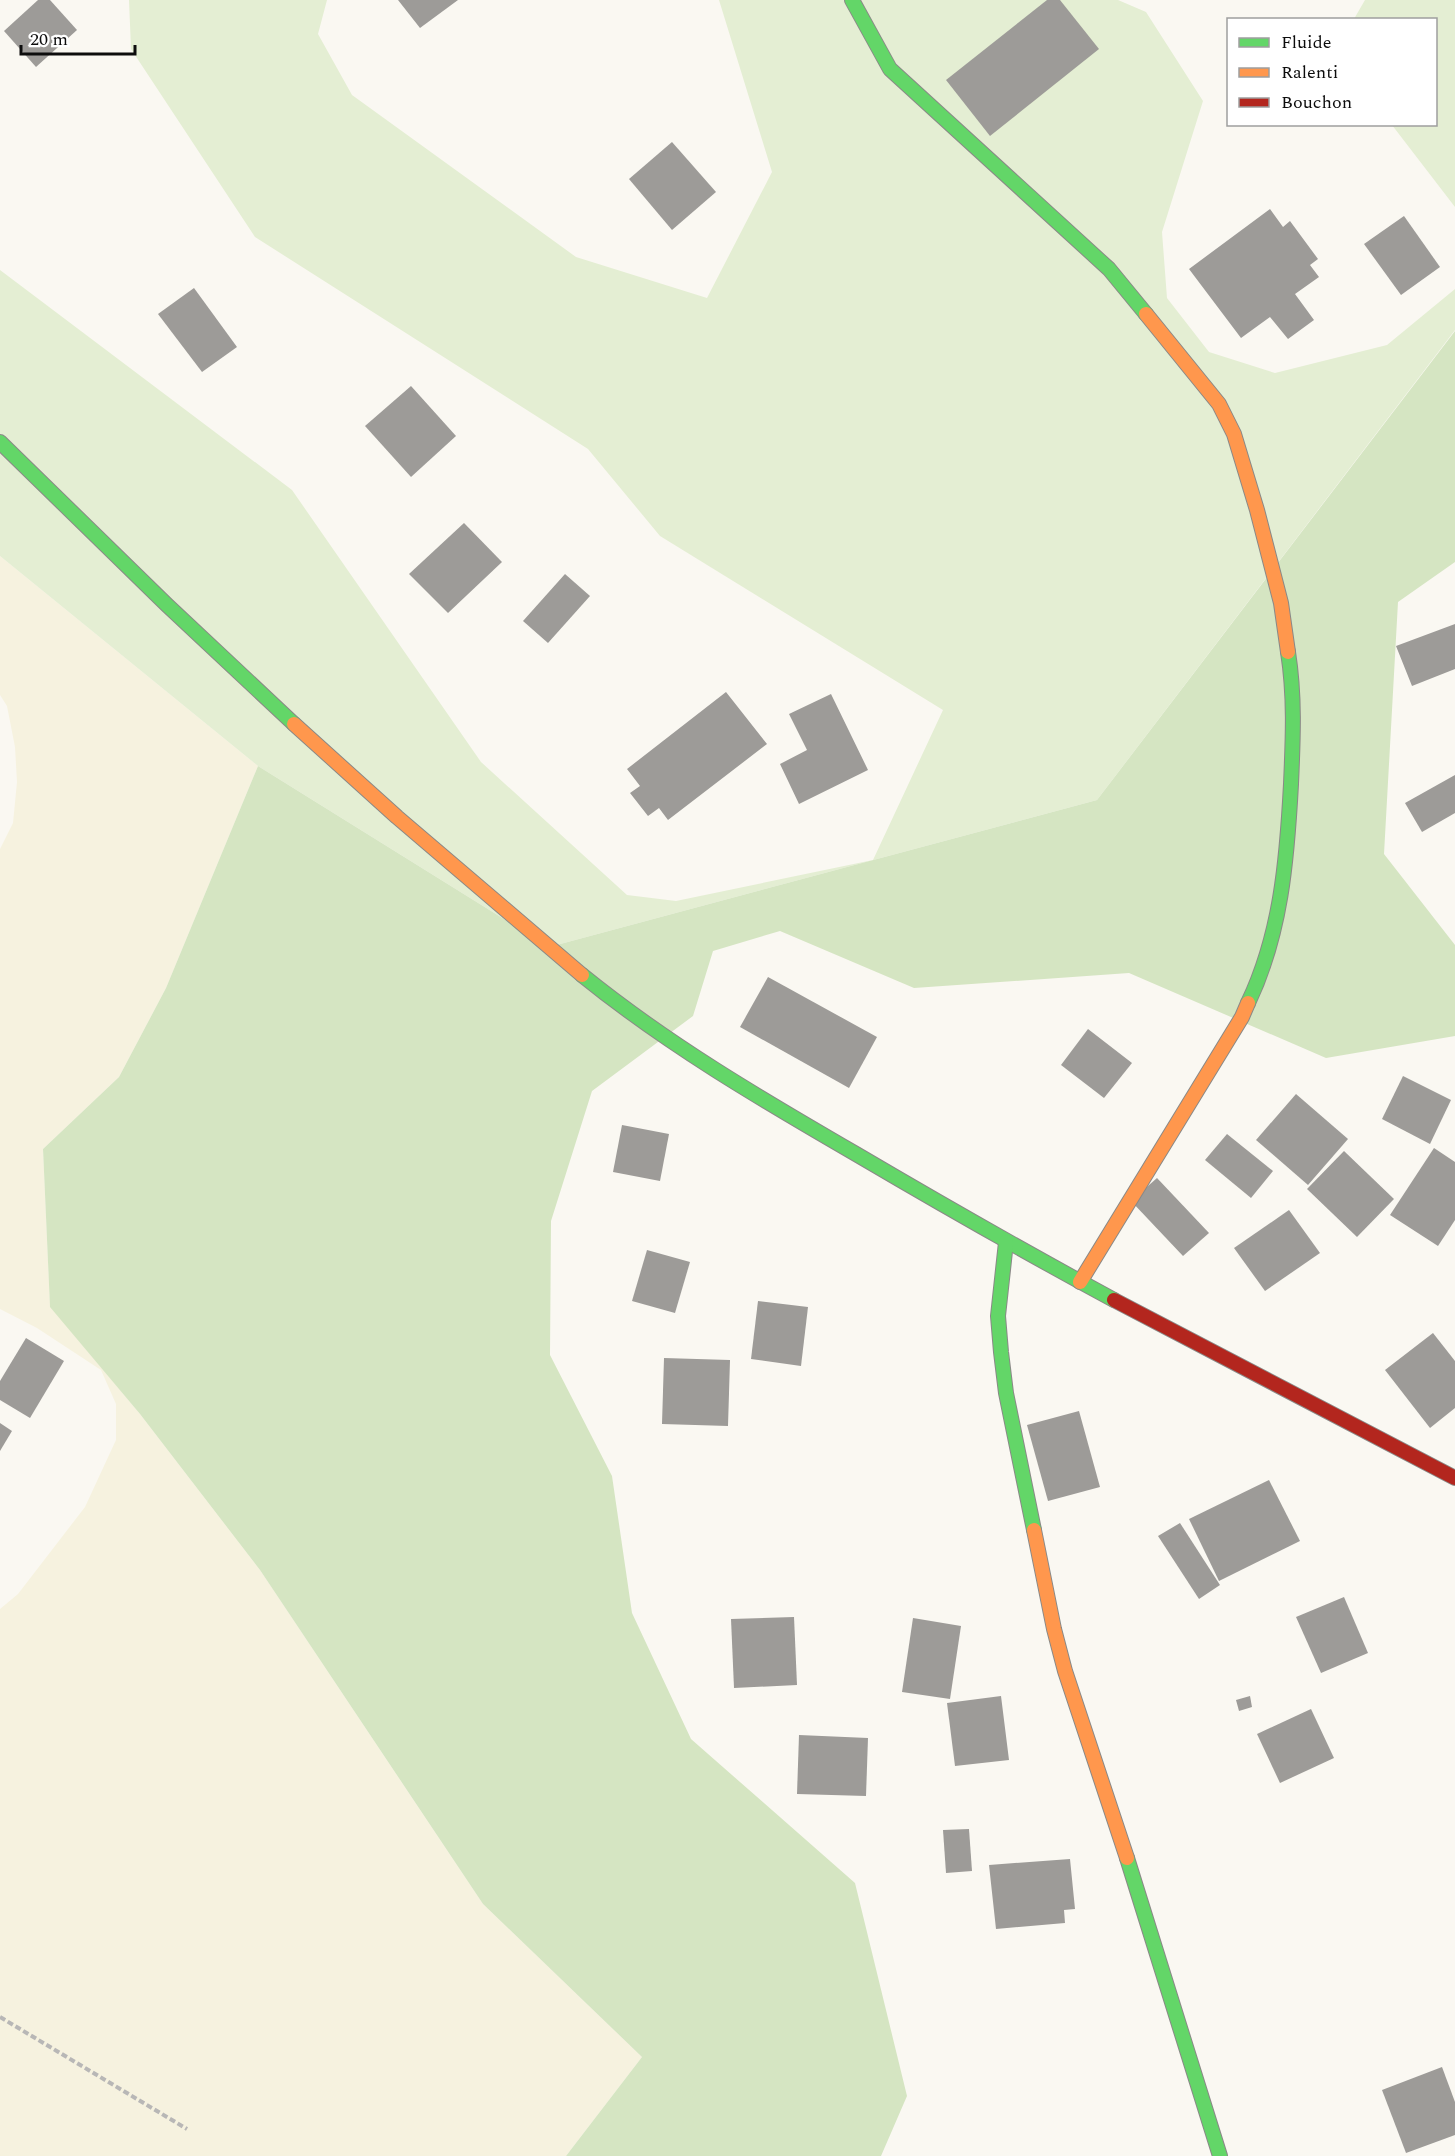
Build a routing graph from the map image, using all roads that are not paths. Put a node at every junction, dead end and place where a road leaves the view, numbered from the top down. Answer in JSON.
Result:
{"nodes":[{"id":1,"x":852,"y":0,"type":"edge"},
{"id":2,"x":0,"y":442,"type":"edge"},
{"id":3,"x":1006,"y":1242,"type":"junction"},
{"id":4,"x":1080,"y":1282,"type":"junction"},
{"id":5,"x":1455,"y":1478,"type":"edge"},
{"id":6,"x":1220,"y":2156,"type":"edge"}],
"edges":[{"from":1,"to":4,"type":"street"},
{"from":2,"to":3,"type":"street"},
{"from":3,"to":4,"type":"street"},
{"from":3,"to":6,"type":"street"},
{"from":4,"to":5,"type":"street"}]}
